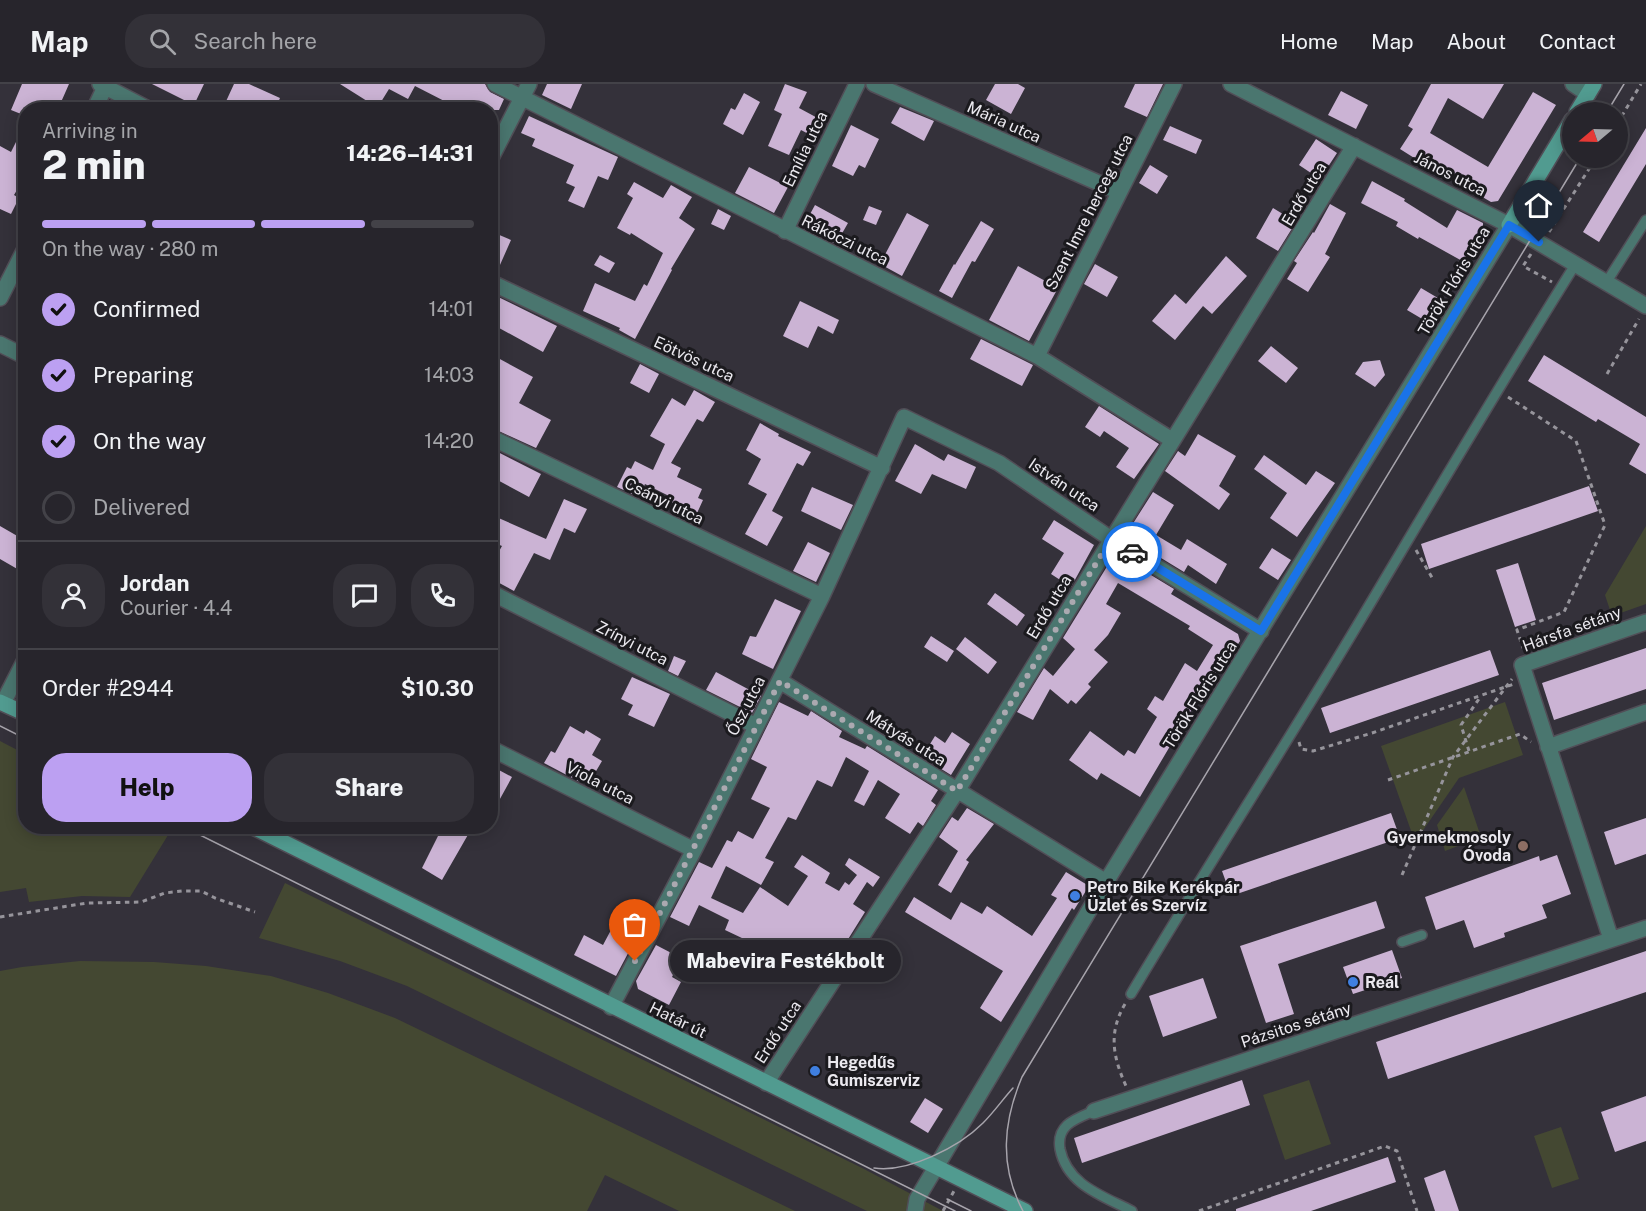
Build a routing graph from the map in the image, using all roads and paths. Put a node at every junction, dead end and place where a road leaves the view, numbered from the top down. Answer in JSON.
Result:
{"nodes":[{"id":1,"x":495,"y":84,"type":"edge"},
{"id":2,"x":529,"y":84,"type":"edge"},
{"id":3,"x":857,"y":84,"type":"edge"},
{"id":4,"x":874,"y":84,"type":"edge"},
{"id":5,"x":1174,"y":84,"type":"edge"},
{"id":6,"x":1231,"y":84,"type":"edge"},
{"id":7,"x":1573,"y":84,"type":"edge"},
{"id":8,"x":1641,"y":84,"type":"edge"},
{"id":9,"x":103,"y":85,"type":"edge"},
{"id":10,"x":1591,"y":89,"type":"edge"},
{"id":11,"x":522,"y":98,"type":"junction"},
{"id":12,"x":97,"y":102,"type":"edge"},
{"id":13,"x":135,"y":102,"type":"edge"},
{"id":14,"x":1583,"y":102,"type":"edge"},
{"id":15,"x":1628,"y":106,"type":"edge"},
{"id":16,"x":1562,"y":137,"type":"edge"},
{"id":17,"x":498,"y":144,"type":"edge"},
{"id":18,"x":1354,"y":146,"type":"junction"},
{"id":19,"x":1590,"y":168,"type":"edge"},
{"id":20,"x":1119,"y":192,"type":"junction"},
{"id":21,"x":1646,"y":220,"type":"edge"},
{"id":22,"x":1509,"y":225,"type":"junction"},
{"id":23,"x":784,"y":231,"type":"junction"},
{"id":24,"x":1542,"y":244,"type":"junction"},
{"id":25,"x":18,"y":263,"type":"edge"},
{"id":26,"x":1575,"y":265,"type":"junction"},
{"id":27,"x":1523,"y":266,"type":"dead end"},
{"id":28,"x":1606,"y":283,"type":"junction"},
{"id":29,"x":498,"y":286,"type":"edge"},
{"id":30,"x":1561,"y":287,"type":"junction"},
{"id":31,"x":0,"y":298,"type":"edge"},
{"id":32,"x":1643,"y":312,"type":"edge"},
{"id":33,"x":0,"y":344,"type":"edge"},
{"id":34,"x":18,"y":353,"type":"edge"},
{"id":35,"x":1037,"y":356,"type":"junction"},
{"id":36,"x":1607,"y":374,"type":"dead end"},
{"id":37,"x":1499,"y":391,"type":"dead end"},
{"id":38,"x":904,"y":417,"type":"joint"},
{"id":39,"x":1172,"y":440,"type":"junction"},
{"id":40,"x":498,"y":441,"type":"edge"},
{"id":41,"x":882,"y":468,"type":"junction"},
{"id":42,"x":1111,"y":539,"type":"junction"},
{"id":43,"x":1411,"y":541,"type":"dead end"},
{"id":44,"x":1434,"y":581,"type":"dead end"},
{"id":45,"x":498,"y":596,"type":"edge"},
{"id":46,"x":822,"y":596,"type":"junction"},
{"id":47,"x":1646,"y":622,"type":"edge"},
{"id":48,"x":1261,"y":631,"type":"junction"},
{"id":49,"x":1526,"y":669,"type":"junction"},
{"id":50,"x":18,"y":673,"type":"edge"},
{"id":51,"x":780,"y":681,"type":"junction"},
{"id":52,"x":1506,"y":686,"type":"junction"},
{"id":53,"x":1482,"y":695,"type":"junction"},
{"id":54,"x":2,"y":702,"type":"edge"},
{"id":55,"x":18,"y":710,"type":"edge"},
{"id":56,"x":1646,"y":712,"type":"edge"},
{"id":57,"x":756,"y":726,"type":"junction"},
{"id":58,"x":1298,"y":738,"type":"dead end"},
{"id":59,"x":1548,"y":747,"type":"junction"},
{"id":60,"x":1469,"y":751,"type":"junction"},
{"id":61,"x":498,"y":752,"type":"edge"},
{"id":62,"x":1453,"y":757,"type":"junction"},
{"id":63,"x":1388,"y":780,"type":"dead end"},
{"id":64,"x":957,"y":791,"type":"junction"},
{"id":65,"x":267,"y":834,"type":"edge"},
{"id":66,"x":694,"y":850,"type":"junction"},
{"id":67,"x":1402,"y":874,"type":"dead end"},
{"id":68,"x":1106,"y":882,"type":"junction"},
{"id":69,"x":255,"y":912,"type":"dead end"},
{"id":70,"x":0,"y":917,"type":"edge"},
{"id":71,"x":1646,"y":927,"type":"edge"},
{"id":72,"x":1422,"y":935,"type":"dead end"},
{"id":73,"x":1611,"y":939,"type":"junction"},
{"id":74,"x":1402,"y":942,"type":"dead end"},
{"id":75,"x":1131,"y":994,"type":"joint"},
{"id":76,"x":611,"y":1007,"type":"junction"},
{"id":77,"x":766,"y":1083,"type":"junction"},
{"id":78,"x":1132,"y":1099,"type":"junction"},
{"id":79,"x":1094,"y":1111,"type":"joint"},
{"id":80,"x":937,"y":1167,"type":"junction"},
{"id":81,"x":916,"y":1205,"type":"edge"},
{"id":82,"x":906,"y":1211,"type":"edge"},
{"id":83,"x":1025,"y":1211,"type":"edge"},
{"id":84,"x":1132,"y":1211,"type":"edge"},
{"id":85,"x":1199,"y":1211,"type":"edge"},
{"id":86,"x":1417,"y":1211,"type":"edge"}],
"edges":[{"from":1,"to":11,"type":"street","name":"Rákóczi utca"},
{"from":2,"to":11,"type":"street"},
{"from":3,"to":23,"type":"street","name":"Emília utca"},
{"from":4,"to":20,"type":"street","name":"Mária utca"},
{"from":5,"to":20,"type":"street","name":"Szent Imre herceg utca"},
{"from":6,"to":18,"type":"street","name":"János utca"},
{"from":7,"to":10,"type":"street"},
{"from":8,"to":15,"type":"path"},
{"from":9,"to":12,"type":"street"},
{"from":9,"to":13,"type":"street"},
{"from":10,"to":14,"type":"main road"},
{"from":11,"to":17,"type":"street"},
{"from":11,"to":23,"type":"street","name":"Rákóczi utca"},
{"from":16,"to":22,"type":"main road","name":"Török Flóris utca"},
{"from":18,"to":22,"type":"street","name":"János utca"},
{"from":18,"to":39,"type":"street","name":"Erdő utca"},
{"from":19,"to":24,"type":"path"},
{"from":20,"to":35,"type":"street","name":"Szent Imre herceg utca"},
{"from":21,"to":28,"type":"lane"},
{"from":22,"to":24,"type":"street","name":"János utca"},
{"from":22,"to":48,"type":"street","name":"Török Flóris utca"},
{"from":23,"to":35,"type":"street","name":"Rákóczi utca"},
{"from":24,"to":26,"type":"street","name":"János utca"},
{"from":25,"to":31,"type":"street"},
{"from":26,"to":28,"type":"street","name":"János utca"},
{"from":26,"to":30,"type":"lane"},
{"from":27,"to":30,"type":"path"},
{"from":28,"to":32,"type":"street","name":"János utca"},
{"from":29,"to":41,"type":"street","name":"Eötvös utca"},
{"from":30,"to":75,"type":"lane"},
{"from":32,"to":36,"type":"path"},
{"from":33,"to":34,"type":"street"},
{"from":35,"to":39,"type":"street","name":"Rákóczi utca"},
{"from":37,"to":49,"type":"path"},
{"from":38,"to":41,"type":"street","name":"Ősz utca"},
{"from":38,"to":42,"type":"street","name":"István utca"},
{"from":39,"to":42,"type":"street","name":"Erdő utca"},
{"from":40,"to":46,"type":"street","name":"Csányi utca"},
{"from":41,"to":46,"type":"street","name":"Ősz utca"},
{"from":42,"to":48,"type":"street","name":"István utca"},
{"from":42,"to":64,"type":"street","name":"Erdő utca"},
{"from":43,"to":44,"type":"path"},
{"from":45,"to":57,"type":"street","name":"Zrínyi utca"},
{"from":46,"to":51,"type":"street","name":"Ősz utca"},
{"from":47,"to":49,"type":"street","name":"Hársfa sétány"},
{"from":48,"to":68,"type":"street","name":"Török Flóris utca"},
{"from":49,"to":52,"type":"path"},
{"from":49,"to":52,"type":"path"},
{"from":49,"to":59,"type":"street","name":"Hársfa sétány"},
{"from":50,"to":54,"type":"street"},
{"from":51,"to":57,"type":"street","name":"Ősz utca"},
{"from":51,"to":64,"type":"street","name":"Mátyás utca"},
{"from":52,"to":53,"type":"path"},
{"from":52,"to":62,"type":"path"},
{"from":53,"to":58,"type":"path"},
{"from":53,"to":60,"type":"path"},
{"from":54,"to":55,"type":"main road"},
{"from":56,"to":59,"type":"street"},
{"from":57,"to":66,"type":"street","name":"Ősz utca"},
{"from":59,"to":60,"type":"path"},
{"from":59,"to":73,"type":"street","name":"Hársfa sétány"},
{"from":60,"to":62,"type":"path"},
{"from":61,"to":66,"type":"street","name":"Viola utca"},
{"from":62,"to":63,"type":"path"},
{"from":62,"to":67,"type":"path"},
{"from":64,"to":68,"type":"street","name":"Mátyás utca"},
{"from":64,"to":77,"type":"street","name":"Erdő utca"},
{"from":65,"to":76,"type":"main road","name":"Határ út"},
{"from":66,"to":76,"type":"street","name":"Ősz utca"},
{"from":68,"to":80,"type":"street","name":"Török Flóris utca"},
{"from":69,"to":70,"type":"path"},
{"from":71,"to":73,"type":"street","name":"Pázsitos sétány"},
{"from":72,"to":74,"type":"lane"},
{"from":73,"to":78,"type":"street","name":"Pázsitos sétány"},
{"from":75,"to":78,"type":"path"},
{"from":76,"to":77,"type":"main road","name":"Határ út"},
{"from":77,"to":80,"type":"main road","name":"Határ út"},
{"from":78,"to":79,"type":"street","name":"Pázsitos sétány"},
{"from":79,"to":84,"type":"lane"},
{"from":80,"to":81,"type":"street","name":"Török Flóris utca"},
{"from":80,"to":83,"type":"main road","name":"Határ út"},
{"from":81,"to":82,"type":"street","name":"Török Flóris utca"},
{"from":85,"to":86,"type":"path"}]}
